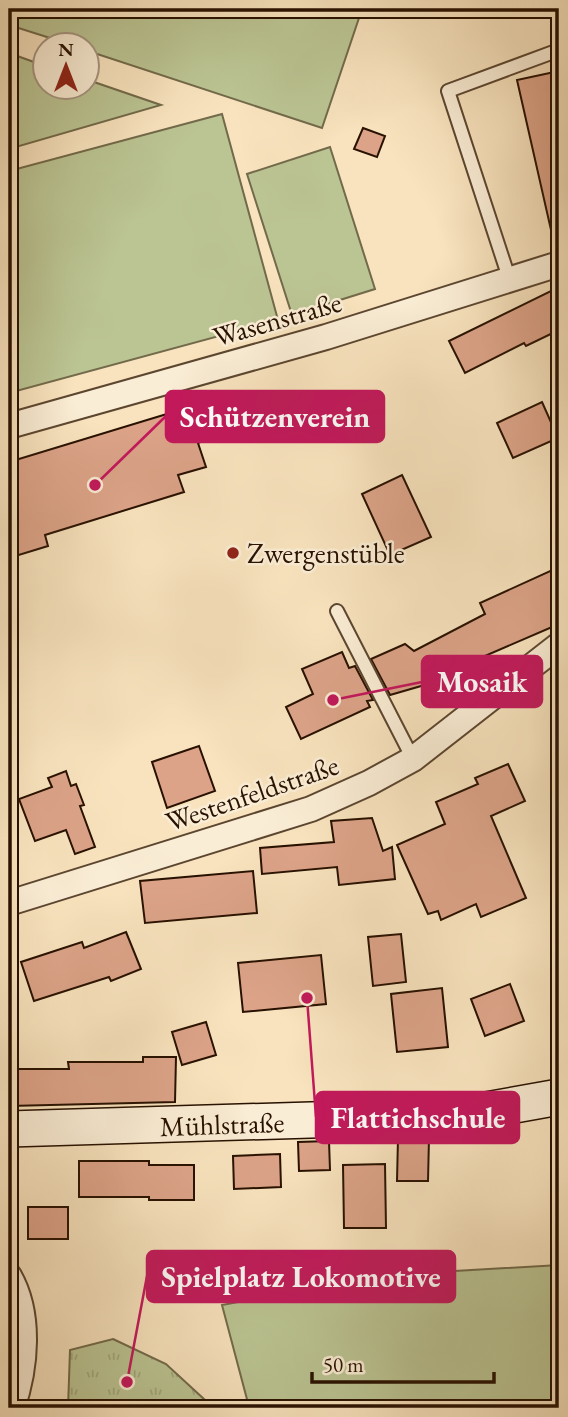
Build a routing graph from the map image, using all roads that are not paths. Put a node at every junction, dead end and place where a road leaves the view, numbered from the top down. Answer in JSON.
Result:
{"nodes":[{"id":1,"x":559,"y":50,"type":"edge"},
{"id":2,"x":559,"y":264,"type":"edge"},
{"id":3,"x":510,"y":281,"type":"junction"},
{"id":4,"x":9,"y":426,"type":"edge"},
{"id":5,"x":337,"y":611,"type":"dead end"},
{"id":6,"x":559,"y":645,"type":"edge"},
{"id":7,"x":413,"y":759,"type":"junction"},
{"id":8,"x":9,"y":903,"type":"edge"},
{"id":9,"x":559,"y":1097,"type":"edge"},
{"id":10,"x":9,"y":1129,"type":"edge"},
{"id":11,"x":9,"y":1276,"type":"edge"},
{"id":12,"x":12,"y":1408,"type":"edge"}],
"edges":[{"from":1,"to":3,"type":"lane"},
{"from":2,"to":3,"type":"street","name":"Wasenstraße"},
{"from":3,"to":4,"type":"street","name":"Wasenstraße"},
{"from":5,"to":7,"type":"lane"},
{"from":6,"to":7,"type":"street","name":"Westenfeldstraße"},
{"from":7,"to":8,"type":"street","name":"Westenfeldstraße"},
{"from":9,"to":10,"type":"main road","name":"Mühlstraße"},
{"from":11,"to":12,"type":"street"}]}
